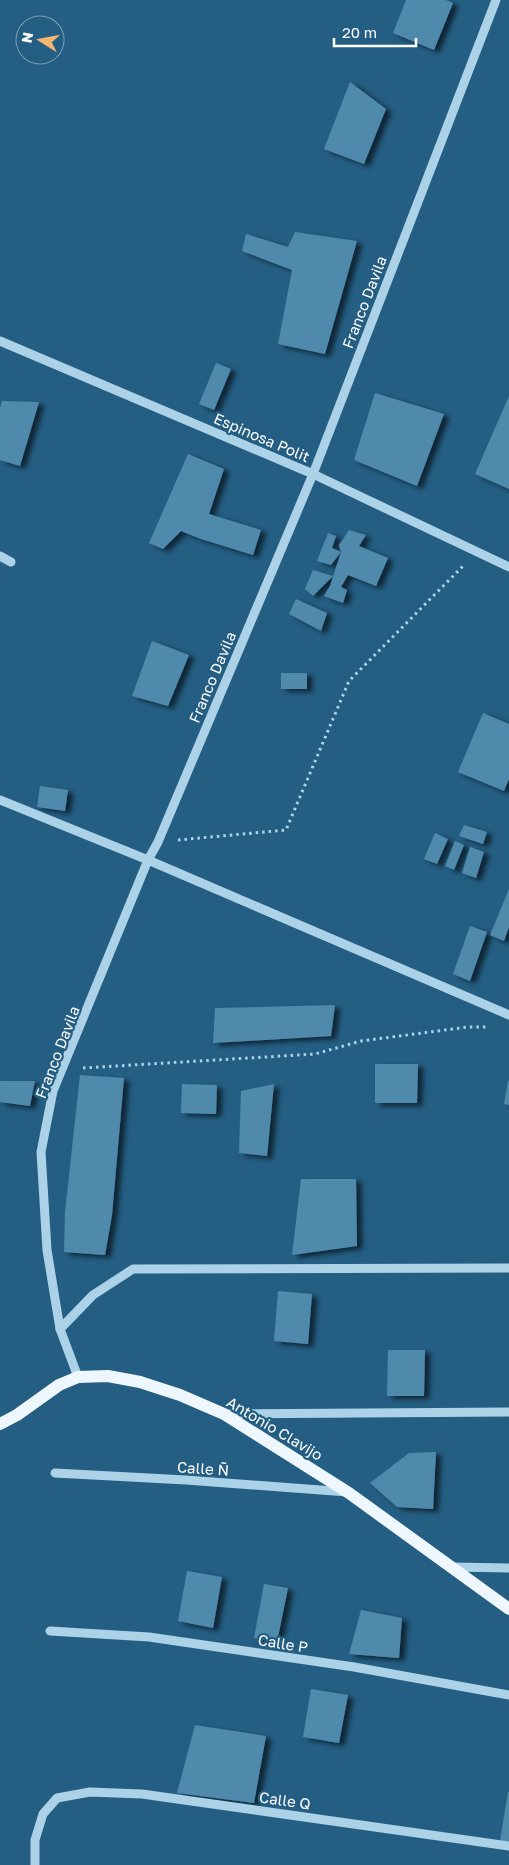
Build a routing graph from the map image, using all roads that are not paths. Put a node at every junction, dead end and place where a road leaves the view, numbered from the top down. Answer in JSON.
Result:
{"nodes":[{"id":1,"x":496,"y":0,"type":"edge"},
{"id":2,"x":0,"y":341,"type":"edge"},
{"id":3,"x":312,"y":474,"type":"junction"},
{"id":4,"x":0,"y":556,"type":"edge"},
{"id":5,"x":11,"y":562,"type":"dead end"},
{"id":6,"x":509,"y":567,"type":"edge"},
{"id":7,"x":0,"y":800,"type":"edge"},
{"id":8,"x":148,"y":860,"type":"junction"},
{"id":9,"x":509,"y":1015,"type":"edge"},
{"id":10,"x":509,"y":1268,"type":"edge"},
{"id":11,"x":60,"y":1329,"type":"junction"},
{"id":12,"x":78,"y":1377,"type":"junction"},
{"id":13,"x":509,"y":1412,"type":"edge"},
{"id":14,"x":224,"y":1414,"type":"junction"},
{"id":15,"x":0,"y":1424,"type":"edge"},
{"id":16,"x":55,"y":1473,"type":"dead end"},
{"id":17,"x":349,"y":1492,"type":"junction"},
{"id":18,"x":452,"y":1567,"type":"junction"},
{"id":19,"x":509,"y":1568,"type":"edge"},
{"id":20,"x":509,"y":1609,"type":"edge"},
{"id":21,"x":50,"y":1631,"type":"dead end"},
{"id":22,"x":509,"y":1695,"type":"edge"},
{"id":23,"x":509,"y":1846,"type":"edge"},
{"id":24,"x":35,"y":1865,"type":"edge"}],
"edges":[{"from":1,"to":3,"type":"street","name":"Franco Davila"},
{"from":2,"to":3,"type":"street","name":"Espinosa Polit"},
{"from":3,"to":6,"type":"street","name":"Espinosa Polit"},
{"from":3,"to":8,"type":"street","name":"Franco Davila"},
{"from":4,"to":5,"type":"street"},
{"from":7,"to":8,"type":"street"},
{"from":8,"to":9,"type":"street"},
{"from":8,"to":11,"type":"street","name":"Franco Davila"},
{"from":10,"to":11,"type":"street"},
{"from":11,"to":12,"type":"street","name":"Franco Davila"},
{"from":12,"to":14,"type":"main road","name":"Antonio Clavijo"},
{"from":12,"to":15,"type":"main road","name":"Antonio Clavijo"},
{"from":13,"to":14,"type":"street"},
{"from":14,"to":17,"type":"main road","name":"Antonio Clavijo"},
{"from":16,"to":17,"type":"street","name":"Calle Ñ"},
{"from":17,"to":18,"type":"main road","name":"Antonio Clavijo"},
{"from":18,"to":19,"type":"street"},
{"from":18,"to":20,"type":"main road","name":"Antonio Clavijo"},
{"from":21,"to":22,"type":"street","name":"Calle P"},
{"from":23,"to":24,"type":"street","name":"Calle Q"}]}
